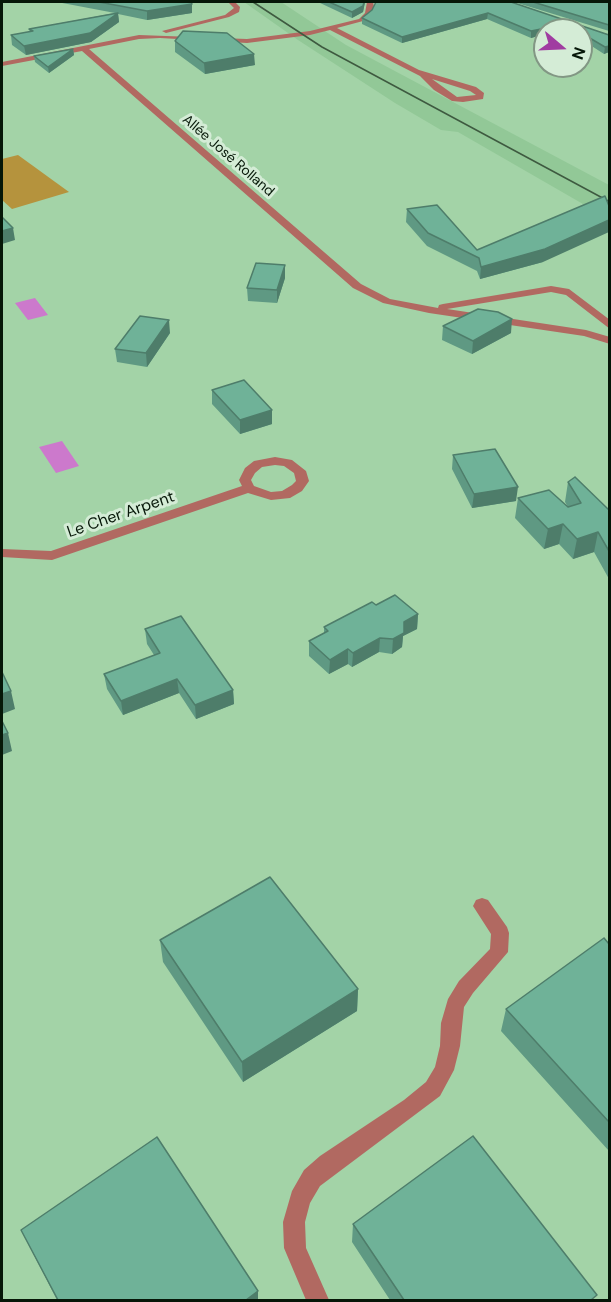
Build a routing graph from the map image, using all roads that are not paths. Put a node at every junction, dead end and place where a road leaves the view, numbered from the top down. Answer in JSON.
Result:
{"nodes":[{"id":1,"x":231,"y":2,"type":"edge"},
{"id":2,"x":370,"y":2,"type":"edge"},
{"id":3,"x":333,"y":29,"type":"junction"},
{"id":4,"x":160,"y":36,"type":"junction"},
{"id":5,"x":82,"y":47,"type":"junction"},
{"id":6,"x":2,"y":64,"type":"edge"},
{"id":7,"x":424,"y":76,"type":"junction"},
{"id":8,"x":429,"y":310,"type":"junction"},
{"id":9,"x":609,"y":326,"type":"edge"},
{"id":10,"x":609,"y":341,"type":"edge"},
{"id":11,"x":249,"y":488,"type":"dead end"},
{"id":12,"x":2,"y":553,"type":"edge"},
{"id":13,"x":482,"y":906,"type":"dead end"},
{"id":14,"x":317,"y":1300,"type":"edge"}],
"edges":[{"from":1,"to":4,"type":"street"},
{"from":2,"to":3,"type":"street"},
{"from":3,"to":4,"type":"street"},
{"from":3,"to":7,"type":"street"},
{"from":4,"to":5,"type":"street"},
{"from":5,"to":6,"type":"street"},
{"from":5,"to":8,"type":"street","name":"Allée José Rolland"},
{"from":7,"to":7,"type":"street"},
{"from":8,"to":9,"type":"street"},
{"from":8,"to":10,"type":"street","name":"Allée José Rolland"},
{"from":11,"to":12,"type":"street","name":"Le Cher Arpent"},
{"from":13,"to":14,"type":"street"}]}
